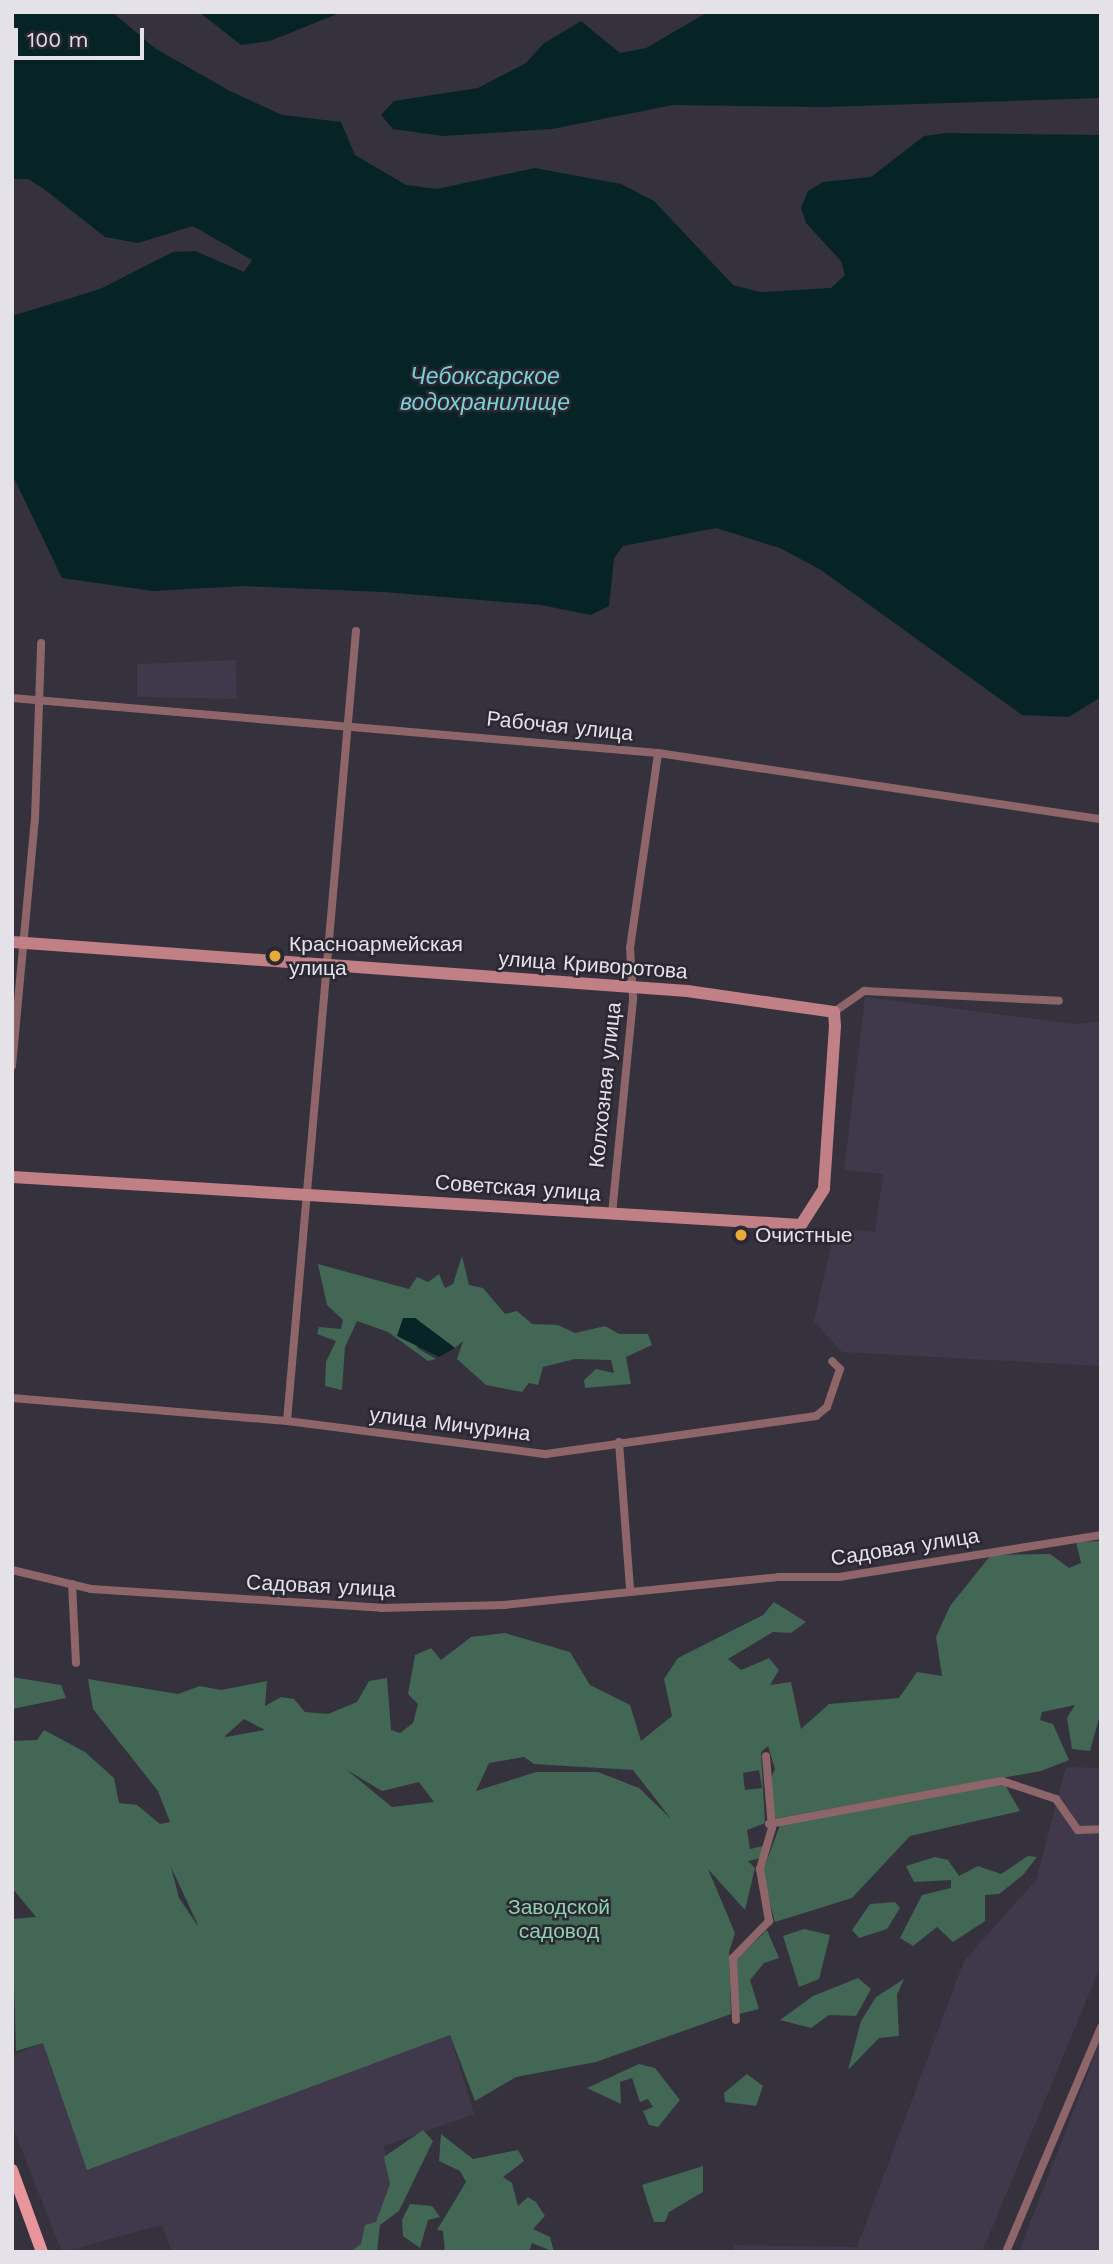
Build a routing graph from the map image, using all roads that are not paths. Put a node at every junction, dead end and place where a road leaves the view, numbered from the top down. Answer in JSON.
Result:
{"nodes":[{"id":1,"x":356,"y":631,"type":"dead end"},
{"id":2,"x":41,"y":643,"type":"dead end"},
{"id":3,"x":12,"y":698,"type":"edge"},
{"id":4,"x":41,"y":700,"type":"junction"},
{"id":5,"x":349,"y":723,"type":"junction"},
{"id":6,"x":658,"y":753,"type":"junction"},
{"id":7,"x":1101,"y":819,"type":"edge"},
{"id":8,"x":16,"y":942,"type":"edge"},
{"id":9,"x":329,"y":968,"type":"junction"},
{"id":10,"x":628,"y":986,"type":"junction"},
{"id":11,"x":1059,"y":1001,"type":"dead end"},
{"id":12,"x":834,"y":1012,"type":"junction"},
{"id":13,"x":12,"y":1066,"type":"edge"},
{"id":14,"x":12,"y":1177,"type":"edge"},
{"id":15,"x":306,"y":1194,"type":"junction"},
{"id":16,"x":612,"y":1214,"type":"junction"},
{"id":17,"x":832,"y":1361,"type":"dead end"},
{"id":18,"x":12,"y":1398,"type":"edge"},
{"id":19,"x":287,"y":1421,"type":"junction"},
{"id":20,"x":619,"y":1442,"type":"junction"},
{"id":21,"x":1101,"y":1535,"type":"edge"},
{"id":22,"x":12,"y":1570,"type":"edge"},
{"id":23,"x":72,"y":1584,"type":"junction"},
{"id":24,"x":630,"y":1590,"type":"junction"},
{"id":25,"x":76,"y":1663,"type":"dead end"},
{"id":26,"x":766,"y":1756,"type":"dead end"},
{"id":27,"x":769,"y":1824,"type":"junction"},
{"id":28,"x":1101,"y":1829,"type":"edge"},
{"id":29,"x":736,"y":2020,"type":"dead end"},
{"id":30,"x":1101,"y":2027,"type":"edge"},
{"id":31,"x":12,"y":2170,"type":"edge"},
{"id":32,"x":42,"y":2252,"type":"edge"},
{"id":33,"x":1006,"y":2252,"type":"edge"}],
"edges":[{"from":1,"to":5,"type":"street"},
{"from":2,"to":4,"type":"street"},
{"from":3,"to":4,"type":"street","name":"Рабочая улица"},
{"from":4,"to":5,"type":"street","name":"Рабочая улица"},
{"from":4,"to":8,"type":"street"},
{"from":5,"to":6,"type":"street","name":"Рабочая улица"},
{"from":5,"to":9,"type":"street"},
{"from":6,"to":7,"type":"street","name":"Рабочая улица"},
{"from":6,"to":10,"type":"street","name":"Колхозная улица"},
{"from":8,"to":9,"type":"street","name":"улица Криворотова"},
{"from":8,"to":13,"type":"street"},
{"from":9,"to":10,"type":"street","name":"улица Криворотова"},
{"from":9,"to":15,"type":"street"},
{"from":10,"to":12,"type":"street","name":"улица Криворотова"},
{"from":10,"to":16,"type":"street","name":"Колхозная улица"},
{"from":11,"to":12,"type":"street"},
{"from":12,"to":16,"type":"street","name":"Советская улица"},
{"from":14,"to":15,"type":"street","name":"Советская улица"},
{"from":15,"to":16,"type":"street","name":"Советская улица"},
{"from":15,"to":19,"type":"street"},
{"from":17,"to":20,"type":"street","name":"улица Мичурина"},
{"from":18,"to":19,"type":"street","name":"улица Мичурина"},
{"from":19,"to":20,"type":"street","name":"улица Мичурина"},
{"from":20,"to":24,"type":"street"},
{"from":21,"to":24,"type":"street","name":"Садовая улица"},
{"from":22,"to":23,"type":"street","name":"Садовая улица"},
{"from":23,"to":24,"type":"street","name":"Садовая улица"},
{"from":23,"to":25,"type":"street"},
{"from":26,"to":27,"type":"street"},
{"from":27,"to":28,"type":"street"},
{"from":27,"to":29,"type":"street"},
{"from":30,"to":33,"type":"street"},
{"from":31,"to":32,"type":"main road"}]}
